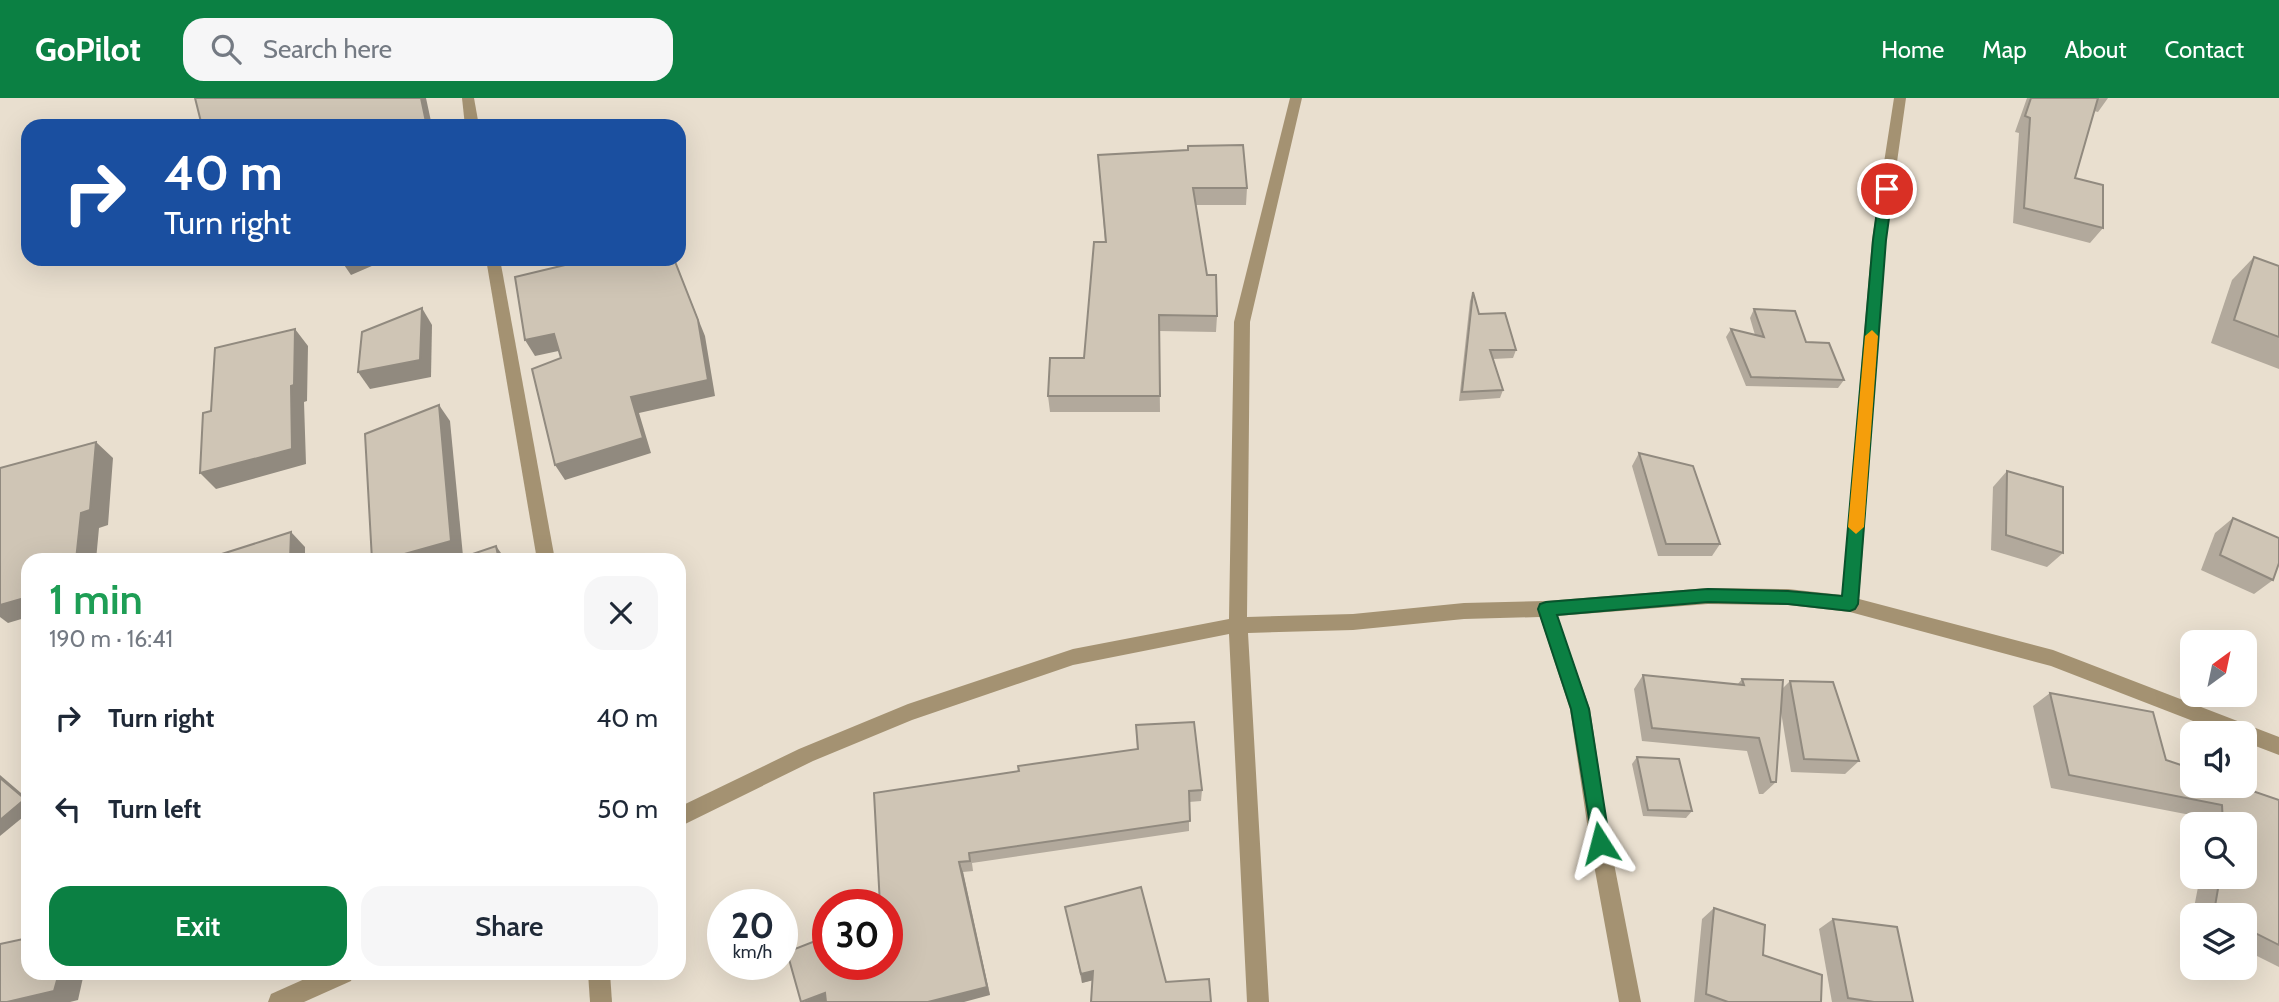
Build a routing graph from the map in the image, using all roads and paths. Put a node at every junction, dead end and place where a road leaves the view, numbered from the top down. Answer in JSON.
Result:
{"nodes":[{"id":1,"x":468,"y":98,"type":"edge"},
{"id":2,"x":1296,"y":98,"type":"edge"},
{"id":3,"x":1900,"y":98,"type":"edge"},
{"id":4,"x":471,"y":119,"type":"edge"},
{"id":5,"x":494,"y":266,"type":"edge"},
{"id":6,"x":545,"y":553,"type":"edge"},
{"id":7,"x":1850,"y":604,"type":"junction"},
{"id":8,"x":1546,"y":609,"type":"junction"},
{"id":9,"x":1238,"y":625,"type":"junction"},
{"id":10,"x":2279,"y":746,"type":"edge"},
{"id":11,"x":686,"y":814,"type":"edge"},
{"id":12,"x":327,"y":980,"type":"edge"},
{"id":13,"x":599,"y":980,"type":"edge"},
{"id":14,"x":279,"y":1002,"type":"edge"},
{"id":15,"x":601,"y":1002,"type":"edge"},
{"id":16,"x":1258,"y":1002,"type":"edge"},
{"id":17,"x":1630,"y":1002,"type":"edge"}],
"edges":[{"from":1,"to":4,"type":"street"},
{"from":2,"to":9,"type":"street"},
{"from":3,"to":7,"type":"street"},
{"from":5,"to":6,"type":"street"},
{"from":7,"to":8,"type":"street"},
{"from":7,"to":10,"type":"street"},
{"from":8,"to":9,"type":"street"},
{"from":8,"to":17,"type":"street"},
{"from":9,"to":11,"type":"street"},
{"from":9,"to":16,"type":"street"},
{"from":12,"to":14,"type":"street"},
{"from":13,"to":15,"type":"street"}]}
